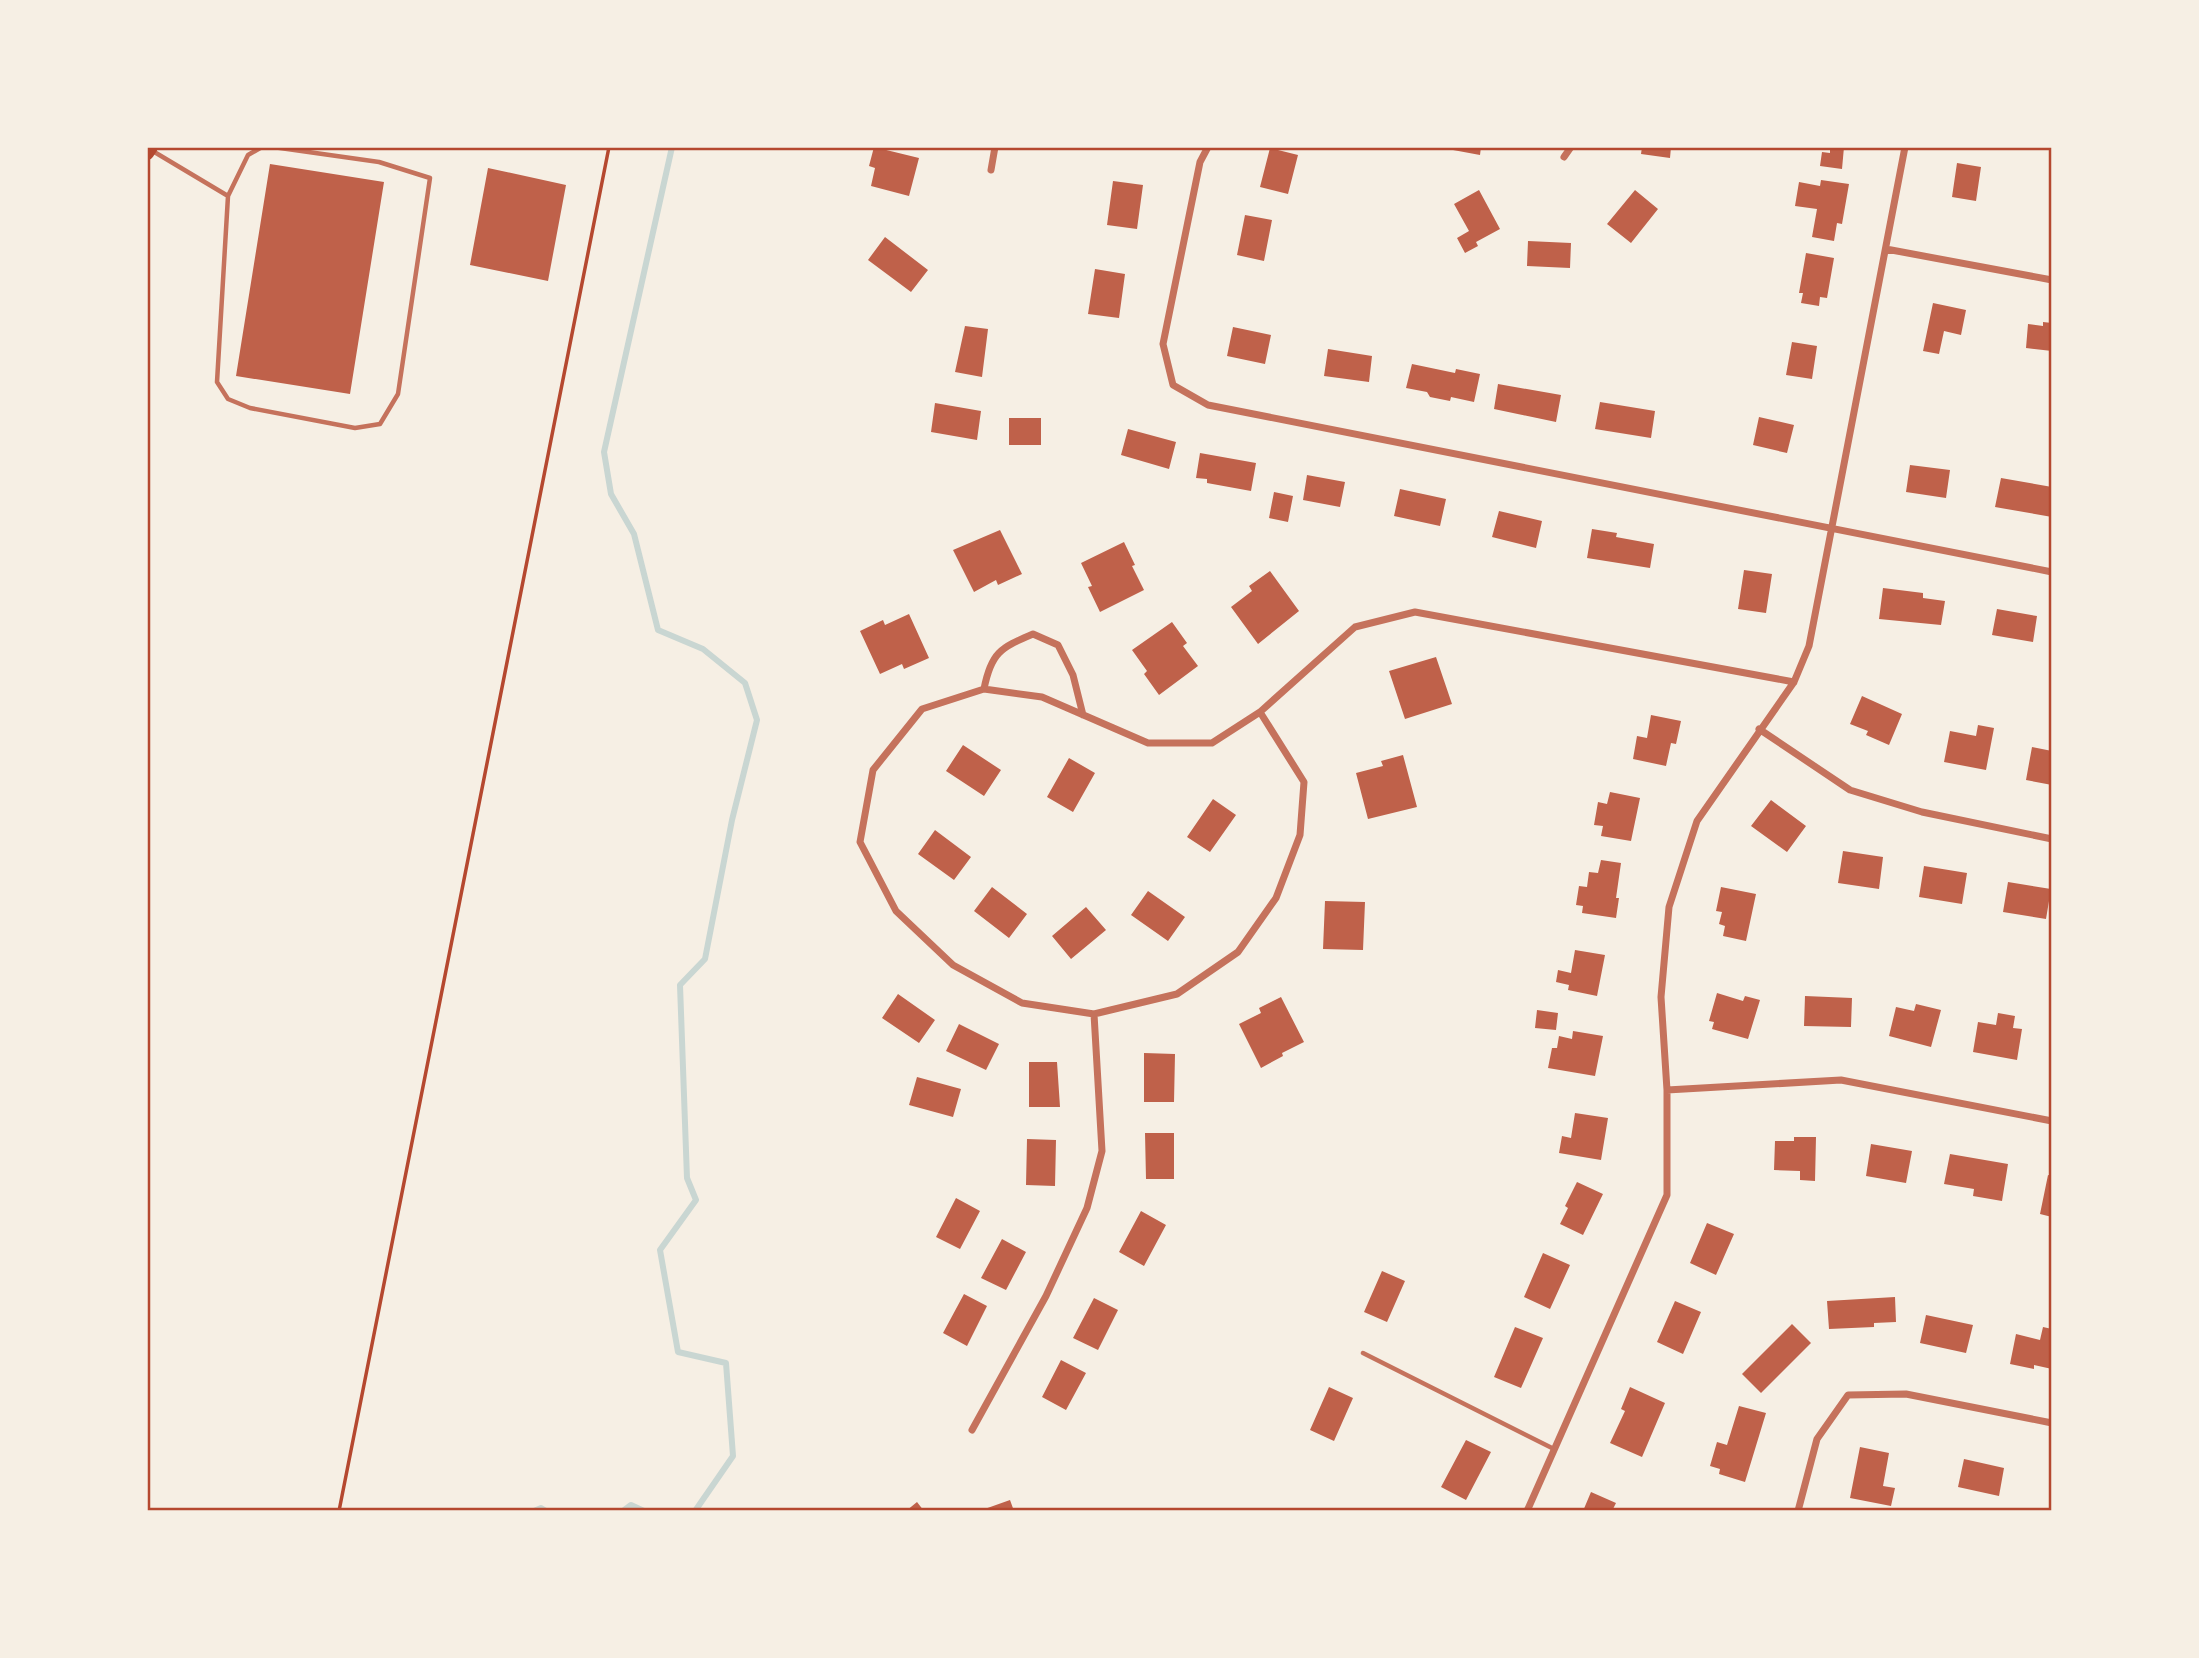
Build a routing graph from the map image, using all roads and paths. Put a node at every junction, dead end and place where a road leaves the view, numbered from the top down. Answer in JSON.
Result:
{"nodes":[{"id":1,"x":262,"y":147,"type":"edge"},
{"id":2,"x":272,"y":147,"type":"edge"},
{"id":3,"x":609,"y":147,"type":"edge"},
{"id":4,"x":995,"y":147,"type":"edge"},
{"id":5,"x":1208,"y":147,"type":"edge"},
{"id":6,"x":1571,"y":147,"type":"edge"},
{"id":7,"x":1905,"y":147,"type":"edge"},
{"id":8,"x":149,"y":150,"type":"edge"},
{"id":9,"x":1564,"y":157,"type":"dead end"},
{"id":10,"x":991,"y":170,"type":"dead end"},
{"id":11,"x":228,"y":196,"type":"junction"},
{"id":12,"x":1886,"y":249,"type":"junction"},
{"id":13,"x":2052,"y":280,"type":"edge"},
{"id":14,"x":1832,"y":529,"type":"junction"},
{"id":15,"x":2052,"y":572,"type":"edge"},
{"id":16,"x":1794,"y":682,"type":"junction"},
{"id":17,"x":984,"y":689,"type":"junction"},
{"id":18,"x":1260,"y":712,"type":"junction"},
{"id":19,"x":1083,"y":715,"type":"junction"},
{"id":20,"x":1759,"y":729,"type":"junction"},
{"id":21,"x":2052,"y":839,"type":"edge"},
{"id":22,"x":1094,"y":1014,"type":"junction"},
{"id":23,"x":1667,"y":1090,"type":"junction"},
{"id":24,"x":2052,"y":1121,"type":"edge"},
{"id":25,"x":1363,"y":1353,"type":"dead end"},
{"id":26,"x":2052,"y":1423,"type":"edge"},
{"id":27,"x":972,"y":1430,"type":"dead end"},
{"id":28,"x":1554,"y":1449,"type":"junction"},
{"id":29,"x":340,"y":1511,"type":"edge"},
{"id":30,"x":1527,"y":1511,"type":"edge"},
{"id":31,"x":1798,"y":1511,"type":"edge"}],
"edges":[{"from":1,"to":11,"type":"lane"},
{"from":2,"to":11,"type":"lane"},
{"from":3,"to":29,"type":"path"},
{"from":4,"to":10,"type":"street"},
{"from":5,"to":14,"type":"street"},
{"from":6,"to":9,"type":"street"},
{"from":7,"to":12,"type":"street"},
{"from":8,"to":11,"type":"lane"},
{"from":12,"to":13,"type":"street"},
{"from":12,"to":14,"type":"street"},
{"from":14,"to":15,"type":"street"},
{"from":14,"to":16,"type":"street"},
{"from":16,"to":18,"type":"street"},
{"from":16,"to":20,"type":"street"},
{"from":17,"to":19,"type":"street"},
{"from":17,"to":19,"type":"street"},
{"from":17,"to":22,"type":"street"},
{"from":18,"to":19,"type":"street"},
{"from":18,"to":22,"type":"street"},
{"from":20,"to":21,"type":"street"},
{"from":20,"to":23,"type":"street"},
{"from":22,"to":27,"type":"street"},
{"from":23,"to":24,"type":"street"},
{"from":23,"to":28,"type":"street"},
{"from":25,"to":28,"type":"lane"},
{"from":26,"to":31,"type":"street"},
{"from":28,"to":30,"type":"street"}]}
